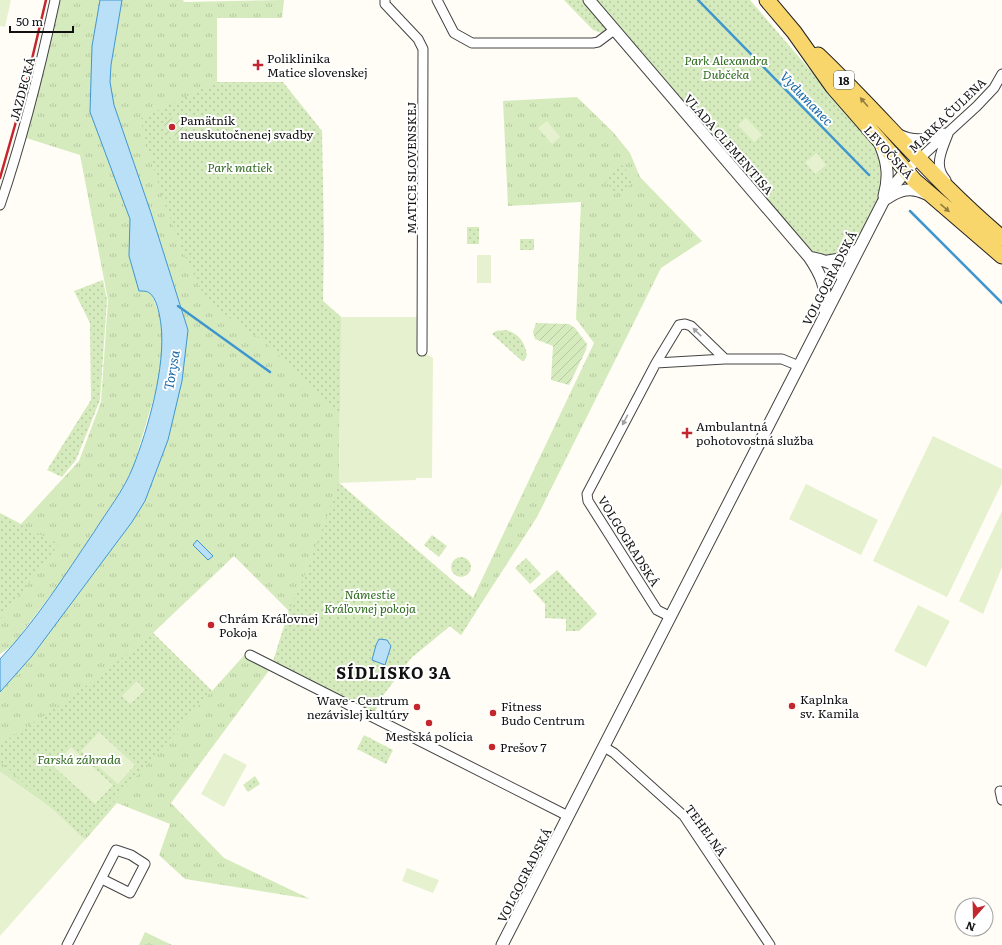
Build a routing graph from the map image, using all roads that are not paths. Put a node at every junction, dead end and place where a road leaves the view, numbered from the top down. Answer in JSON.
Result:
{"nodes":[{"id":1,"x":56,"y":0,"type":"edge"},
{"id":2,"x":385,"y":0,"type":"edge"},
{"id":3,"x":437,"y":0,"type":"edge"},
{"id":4,"x":589,"y":0,"type":"edge"},
{"id":5,"x":767,"y":0,"type":"edge"},
{"id":6,"x":614,"y":30,"type":"junction"},
{"id":7,"x":794,"y":32,"type":"junction"},
{"id":8,"x":1002,"y":74,"type":"edge"},
{"id":9,"x":891,"y":130,"type":"junction"},
{"id":10,"x":949,"y":131,"type":"junction"},
{"id":11,"x":873,"y":134,"type":"junction"},
{"id":12,"x":919,"y":160,"type":"junction"},
{"id":13,"x":906,"y":172,"type":"junction"},
{"id":14,"x":931,"y":196,"type":"junction"},
{"id":15,"x":883,"y":202,"type":"junction"},
{"id":16,"x":0,"y":205,"type":"edge"},
{"id":17,"x":980,"y":219,"type":"junction"},
{"id":18,"x":1002,"y":238,"type":"edge"},
{"id":19,"x":858,"y":250,"type":"junction"},
{"id":20,"x":1002,"y":256,"type":"edge"},
{"id":21,"x":809,"y":257,"type":"junction"},
{"id":22,"x":828,"y":261,"type":"junction"},
{"id":23,"x":821,"y":276,"type":"junction"},
{"id":24,"x":843,"y":279,"type":"junction"},
{"id":25,"x":822,"y":320,"type":"junction"},
{"id":26,"x":422,"y":351,"type":"dead end"},
{"id":27,"x":725,"y":358,"type":"junction"},
{"id":28,"x":656,"y":364,"type":"junction"},
{"id":29,"x":799,"y":366,"type":"junction"},
{"id":30,"x":671,"y":617,"type":"junction"},
{"id":31,"x":250,"y":655,"type":"dead end"},
{"id":32,"x":604,"y":747,"type":"junction"},
{"id":33,"x":568,"y":816,"type":"junction"},
{"id":34,"x":102,"y":879,"type":"junction"},
{"id":35,"x":67,"y":945,"type":"edge"},
{"id":36,"x":502,"y":945,"type":"edge"},
{"id":37,"x":770,"y":945,"type":"edge"}],
"edges":[{"from":1,"to":16,"type":"street","name":"JAZDECKÁ"},
{"from":2,"to":26,"type":"street","name":"MATICE SLOVENSKEJ"},
{"from":3,"to":6,"type":"street"},
{"from":4,"to":6,"type":"street","name":"VLADA CLEMENTISA"},
{"from":5,"to":7,"type":"main road","name":"LEVOČSKÁ","number":"18"},
{"from":6,"to":21,"type":"street","name":"VLADA CLEMENTISA"},
{"from":9,"to":7,"type":"main road","name":"LEVOČSKÁ","number":"18","one_way":true},
{"from":7,"to":11,"type":"main road","name":"LEVOČSKÁ","number":"18"},
{"from":8,"to":10,"type":"street","name":"MARKA ČULENA"},
{"from":9,"to":10,"type":"street"},
{"from":9,"to":12,"type":"main road","name":"LEVOČSKÁ","number":"18"},
{"from":10,"to":12,"type":"street","name":"MARKA ČULENA"},
{"from":10,"to":17,"type":"street"},
{"from":11,"to":13,"type":"main road","name":"LEVOČSKÁ","number":"18"},
{"from":11,"to":15,"type":"street","name":"VOLGOGRADSKÁ"},
{"from":12,"to":13,"type":"street","name":"MARKA ČULENA"},
{"from":12,"to":17,"type":"main road","name":"LEVOČSKÁ","number":"18"},
{"from":13,"to":14,"type":"main road","name":"LEVOČSKÁ","number":"18"},
{"from":13,"to":15,"type":"street","name":"VOLGOGRADSKÁ"},
{"from":14,"to":15,"type":"street"},
{"from":14,"to":20,"type":"main road","name":"LEVOČSKÁ","number":"18","one_way":true},
{"from":15,"to":19,"type":"street","name":"VOLGOGRADSKÁ"},
{"from":17,"to":18,"type":"main road","name":"LEVOČSKÁ","number":"18"},
{"from":19,"to":22,"type":"street"},
{"from":19,"to":24,"type":"street","name":"VOLGOGRADSKÁ"},
{"from":21,"to":22,"type":"street"},
{"from":21,"to":23,"type":"street","name":"VLADA CLEMENTISA"},
{"from":22,"to":24,"type":"street"},
{"from":23,"to":24,"type":"street"},
{"from":23,"to":25,"type":"street","name":"VLADA CLEMENTISA"},
{"from":24,"to":25,"type":"street","name":"VOLGOGRADSKÁ"},
{"from":25,"to":29,"type":"street","name":"VOLGOGRADSKÁ"},
{"from":27,"to":28,"type":"street"},
{"from":27,"to":28,"type":"street","name":"VOLGOGRADSKÁ","one_way":true},
{"from":27,"to":29,"type":"street"},
{"from":28,"to":30,"type":"street","name":"VOLGOGRADSKÁ","one_way":true},
{"from":29,"to":30,"type":"street","name":"VOLGOGRADSKÁ"},
{"from":30,"to":32,"type":"street","name":"VOLGOGRADSKÁ"},
{"from":31,"to":33,"type":"street"},
{"from":32,"to":33,"type":"street","name":"VOLGOGRADSKÁ"},
{"from":32,"to":37,"type":"street","name":"TEHELNÁ"},
{"from":33,"to":36,"type":"street","name":"VOLGOGRADSKÁ"},
{"from":34,"to":34,"type":"street"},
{"from":34,"to":35,"type":"street"}]}
